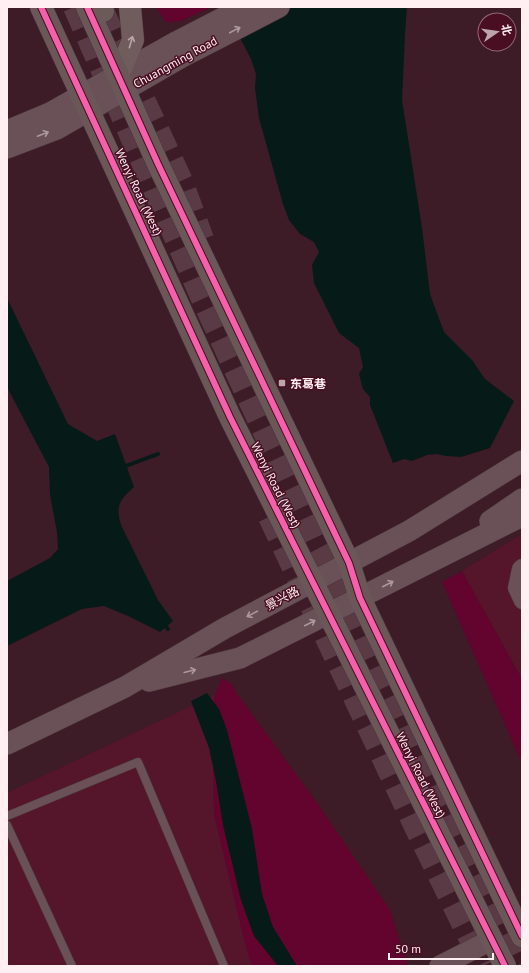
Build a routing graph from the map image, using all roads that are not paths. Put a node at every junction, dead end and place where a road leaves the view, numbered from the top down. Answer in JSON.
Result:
{"nodes":[{"id":1,"x":41,"y":7,"type":"edge"},
{"id":2,"x":130,"y":7,"type":"edge"},
{"id":3,"x":244,"y":7,"type":"edge"},
{"id":4,"x":279,"y":7,"type":"edge"},
{"id":5,"x":97,"y":8,"type":"edge"},
{"id":6,"x":182,"y":45,"type":"junction"},
{"id":7,"x":121,"y":82,"type":"junction"},
{"id":8,"x":85,"y":103,"type":"junction"},
{"id":9,"x":7,"y":131,"type":"edge"},
{"id":10,"x":7,"y":148,"type":"edge"},
{"id":11,"x":522,"y":461,"type":"edge"},
{"id":12,"x":522,"y":476,"type":"edge"},
{"id":13,"x":522,"y":499,"type":"edge"},
{"id":14,"x":522,"y":516,"type":"edge"},
{"id":15,"x":409,"y":531,"type":"junction"},
{"id":16,"x":349,"y":563,"type":"junction"},
{"id":17,"x":430,"y":563,"type":"junction"},
{"id":18,"x":522,"y":567,"type":"edge"},
{"id":19,"x":313,"y":582,"type":"junction"},
{"id":20,"x":360,"y":598,"type":"junction"},
{"id":21,"x":522,"y":601,"type":"edge"},
{"id":22,"x":328,"y":614,"type":"junction"},
{"id":23,"x":125,"y":687,"type":"junction"},
{"id":24,"x":7,"y":744,"type":"edge"},
{"id":25,"x":7,"y":816,"type":"edge"},
{"id":26,"x":7,"y":825,"type":"edge"},
{"id":27,"x":522,"y":936,"type":"edge"},
{"id":28,"x":491,"y":940,"type":"junction"},
{"id":29,"x":72,"y":966,"type":"edge"},
{"id":30,"x":224,"y":966,"type":"edge"},
{"id":31,"x":440,"y":966,"type":"edge"},
{"id":32,"x":505,"y":966,"type":"edge"}],
"edges":[{"from":1,"to":8,"type":"main road","name":"Wenyi Road (West)"},
{"from":7,"to":2,"type":"main road","one_way":true},
{"from":3,"to":6,"type":"street","name":"Chuangming Road"},
{"from":6,"to":4,"type":"street","name":"Chuangming Road","one_way":true},
{"from":5,"to":7,"type":"main road","name":"Wenyi Road (West)"},
{"from":6,"to":7,"type":"street","name":"Chuangming Road"},
{"from":7,"to":8,"type":"street","name":"Chuangming Road"},
{"from":7,"to":16,"type":"main road","name":"Wenyi Road (West)"},
{"from":8,"to":9,"type":"street","name":"Chuangming Road"},
{"from":10,"to":8,"type":"street","name":"Chuangming Road","one_way":true},
{"from":8,"to":19,"type":"main road","name":"Wenyi Road (West)"},
{"from":11,"to":15,"type":"street","name":"景兴路"},
{"from":12,"to":15,"type":"street"},
{"from":13,"to":17,"type":"street"},
{"from":14,"to":17,"type":"street","name":"景兴路"},
{"from":15,"to":16,"type":"street","name":"景兴路"},
{"from":16,"to":19,"type":"street","name":"景兴路"},
{"from":16,"to":20,"type":"main road","name":"Wenyi Road (West)"},
{"from":20,"to":17,"type":"street","name":"景兴路","one_way":true},
{"from":18,"to":21,"type":"street"},
{"from":19,"to":22,"type":"main road","name":"Wenyi Road (West)"},
{"from":19,"to":23,"type":"street","name":"景兴路","one_way":true},
{"from":20,"to":22,"type":"street","name":"景兴路"},
{"from":20,"to":27,"type":"main road","name":"Wenyi Road (West)"},
{"from":23,"to":22,"type":"street","name":"景兴路","one_way":true},
{"from":22,"to":28,"type":"main road","name":"Wenyi Road (West)"},
{"from":23,"to":24,"type":"street","name":"景兴路"},
{"from":25,"to":30,"type":"lane"},
{"from":26,"to":29,"type":"lane"},
{"from":28,"to":31,"type":"street"},
{"from":28,"to":32,"type":"main road","name":"Wenyi Road (West)"}]}
